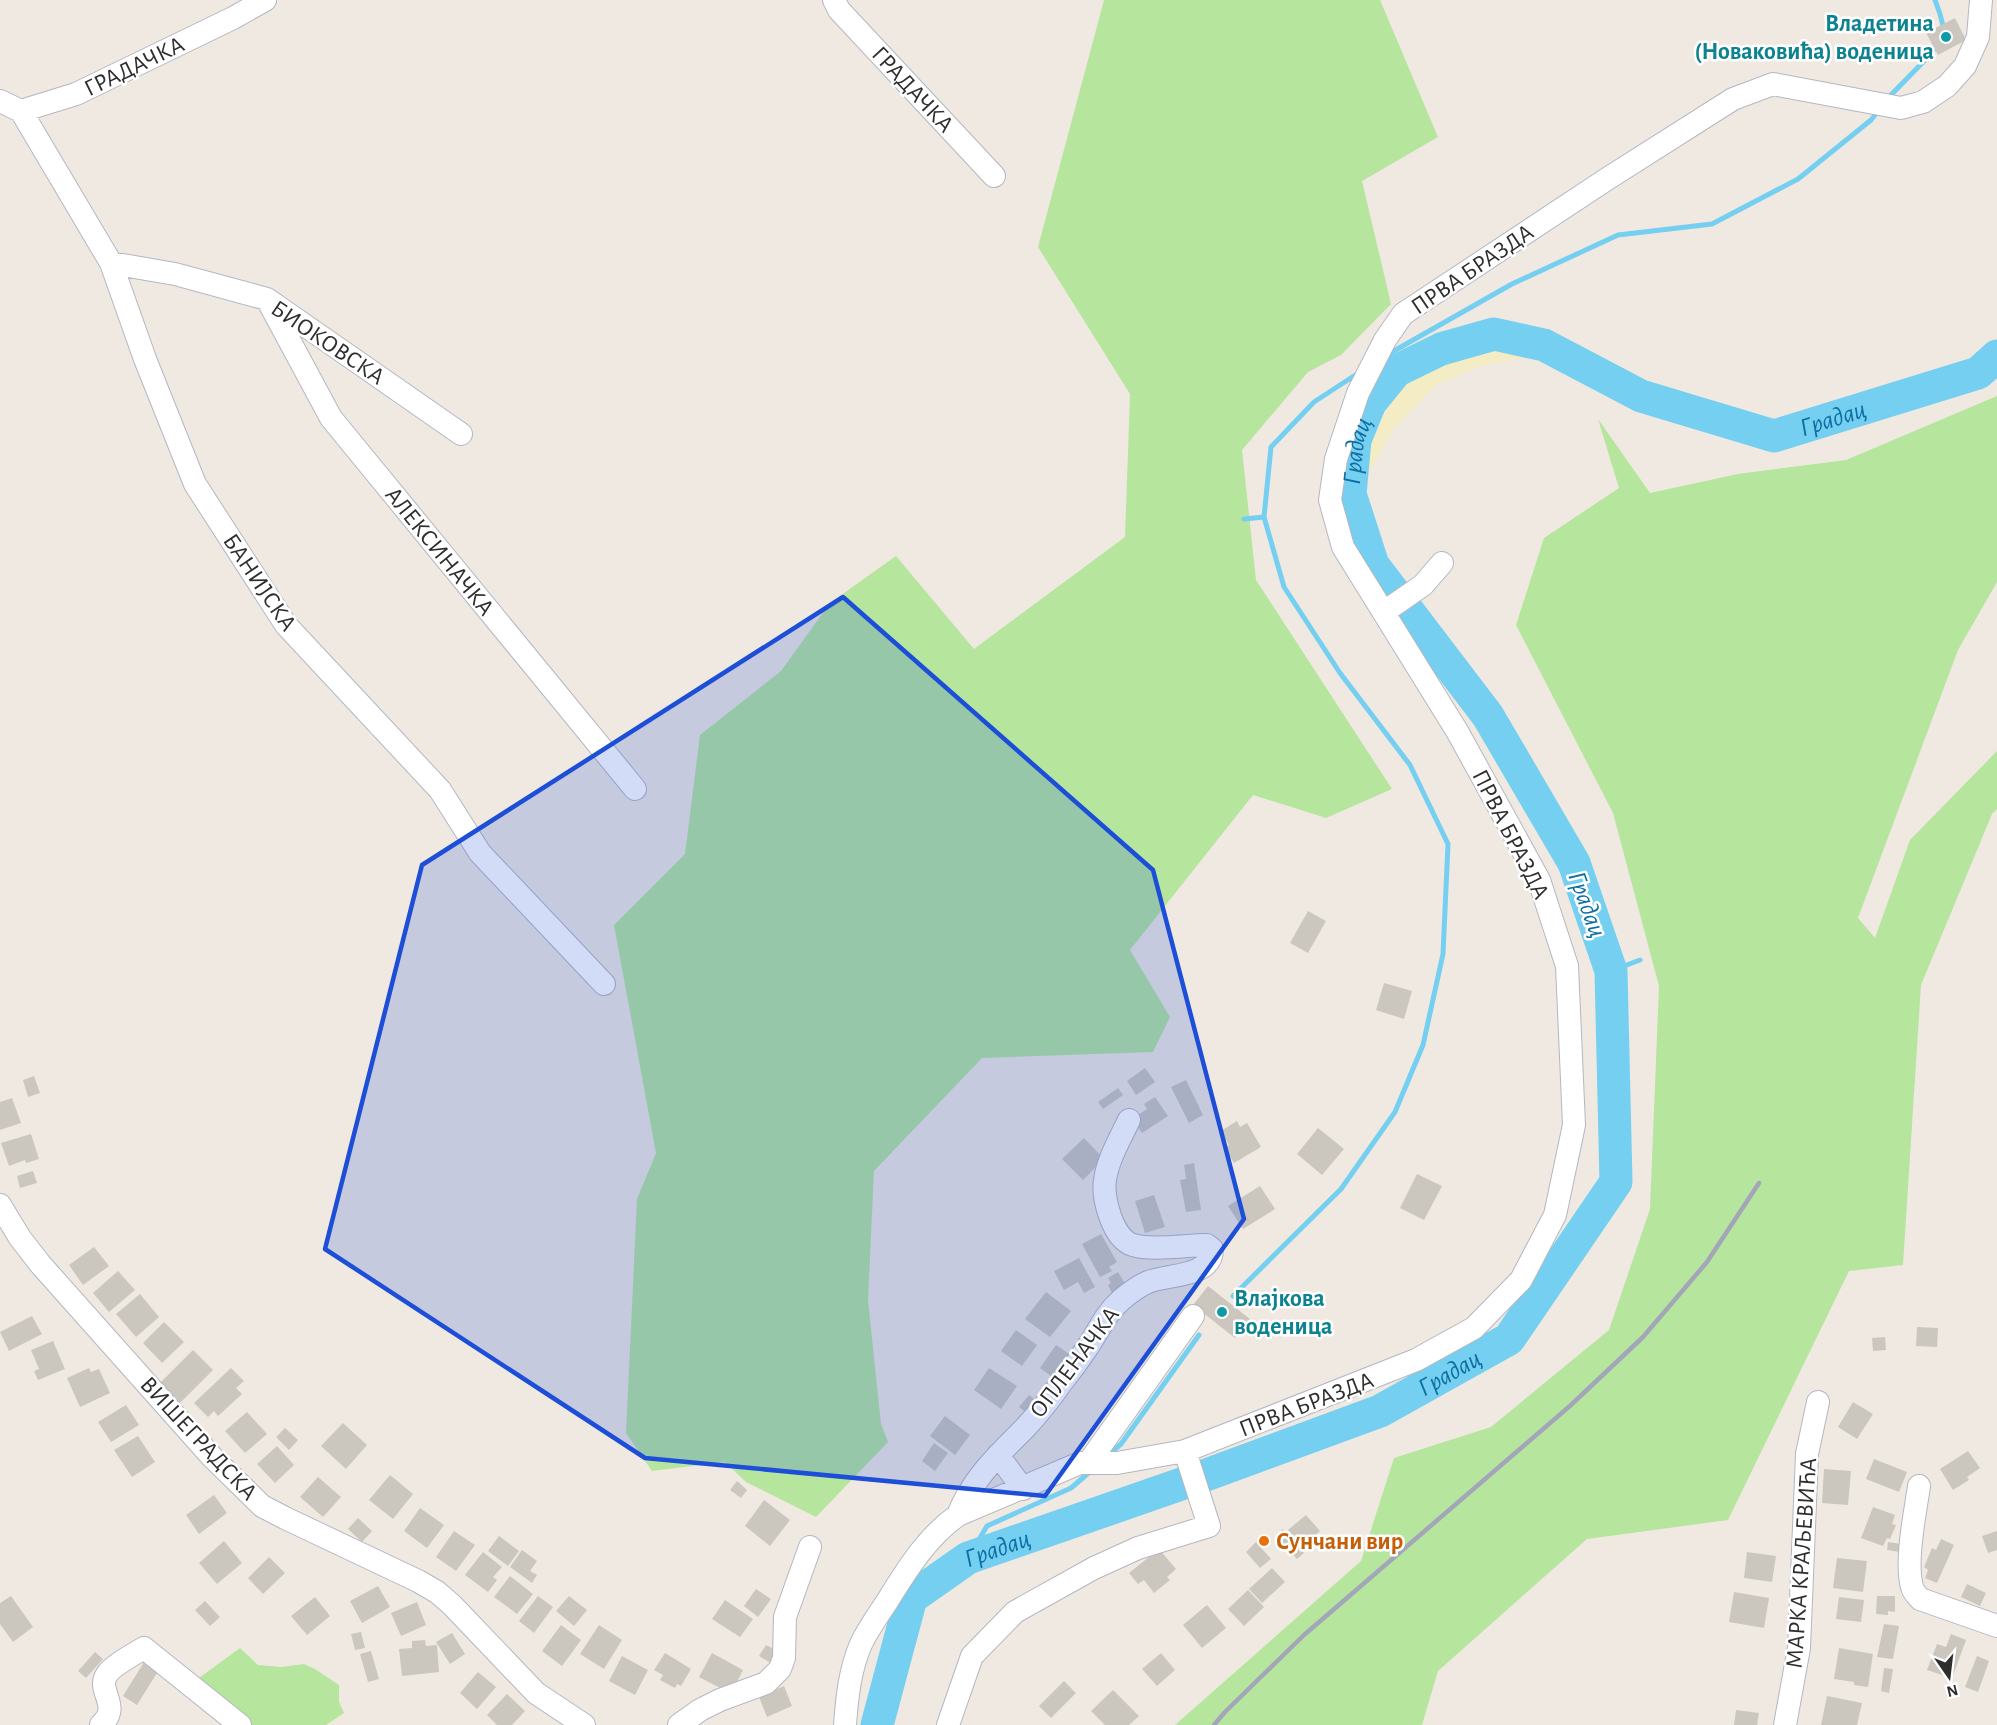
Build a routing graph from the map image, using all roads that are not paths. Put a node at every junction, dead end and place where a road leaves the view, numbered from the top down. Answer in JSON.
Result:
{"nodes":[{"id":1,"x":264,"y":0,"type":"edge"},
{"id":2,"x":834,"y":0,"type":"edge"},
{"id":3,"x":1981,"y":0,"type":"edge"},
{"id":4,"x":0,"y":101,"type":"edge"},
{"id":5,"x":21,"y":111,"type":"junction"},
{"id":6,"x":994,"y":176,"type":"dead end"},
{"id":7,"x":111,"y":263,"type":"junction"},
{"id":8,"x":267,"y":299,"type":"junction"},
{"id":9,"x":461,"y":434,"type":"dead end"},
{"id":10,"x":1442,"y":563,"type":"dead end"},
{"id":11,"x":1384,"y":612,"type":"junction"},
{"id":12,"x":635,"y":789,"type":"dead end"},
{"id":13,"x":604,"y":984,"type":"dead end"},
{"id":14,"x":1130,"y":1120,"type":"dead end"},
{"id":15,"x":0,"y":1205,"type":"edge"},
{"id":16,"x":1193,"y":1316,"type":"dead end"},
{"id":17,"x":1818,"y":1402,"type":"dead end"},
{"id":18,"x":998,"y":1455,"type":"junction"},
{"id":19,"x":1187,"y":1457,"type":"junction"},
{"id":20,"x":1089,"y":1462,"type":"junction"},
{"id":21,"x":1919,"y":1486,"type":"dead end"},
{"id":22,"x":1023,"y":1489,"type":"junction"},
{"id":23,"x":958,"y":1515,"type":"junction"},
{"id":24,"x":810,"y":1547,"type":"dead end"},
{"id":25,"x":1997,"y":1626,"type":"edge"},
{"id":26,"x":101,"y":1725,"type":"edge"},
{"id":27,"x":240,"y":1725,"type":"edge"},
{"id":28,"x":584,"y":1725,"type":"edge"},
{"id":29,"x":679,"y":1725,"type":"edge"},
{"id":30,"x":844,"y":1725,"type":"edge"},
{"id":31,"x":948,"y":1725,"type":"edge"},
{"id":32,"x":1785,"y":1725,"type":"edge"}],
"edges":[{"from":1,"to":5,"type":"street","name":"ГРАДАЧКА"},
{"from":2,"to":6,"type":"street","name":"ГРАДАЧКА"},
{"from":3,"to":11,"type":"street","name":"ПРВА БРАЗДА"},
{"from":4,"to":5,"type":"street"},
{"from":5,"to":7,"type":"street","name":"БАНИЈСКА"},
{"from":7,"to":8,"type":"street","name":"БИОКОВСКА"},
{"from":7,"to":13,"type":"street","name":"БАНИЈСКА"},
{"from":8,"to":9,"type":"street","name":"БИОКОВСКА"},
{"from":8,"to":12,"type":"street","name":"АЛЕКСИНАЧКА"},
{"from":10,"to":11,"type":"street"},
{"from":11,"to":19,"type":"street","name":"ПРВА БРАЗДА"},
{"from":14,"to":18,"type":"street","name":"ОПЛЕНАЧКА"},
{"from":15,"to":28,"type":"street","name":"ВИШЕГРАДСКА"},
{"from":16,"to":20,"type":"street"},
{"from":17,"to":32,"type":"street","name":"МАРКА КРАЉЕВИЋА"},
{"from":18,"to":22,"type":"street"},
{"from":18,"to":23,"type":"street","name":"ОПЛЕНАЧКА"},
{"from":19,"to":20,"type":"street","name":"ПРВА БРАЗДА"},
{"from":19,"to":31,"type":"street"},
{"from":20,"to":22,"type":"street","name":"ПРВА БРАЗДА"},
{"from":21,"to":25,"type":"street"},
{"from":22,"to":23,"type":"street","name":"ПРВА БРАЗДА"},
{"from":23,"to":30,"type":"street","name":"ПРВА БРАЗДА"},
{"from":24,"to":29,"type":"street"},
{"from":26,"to":27,"type":"street"}]}
